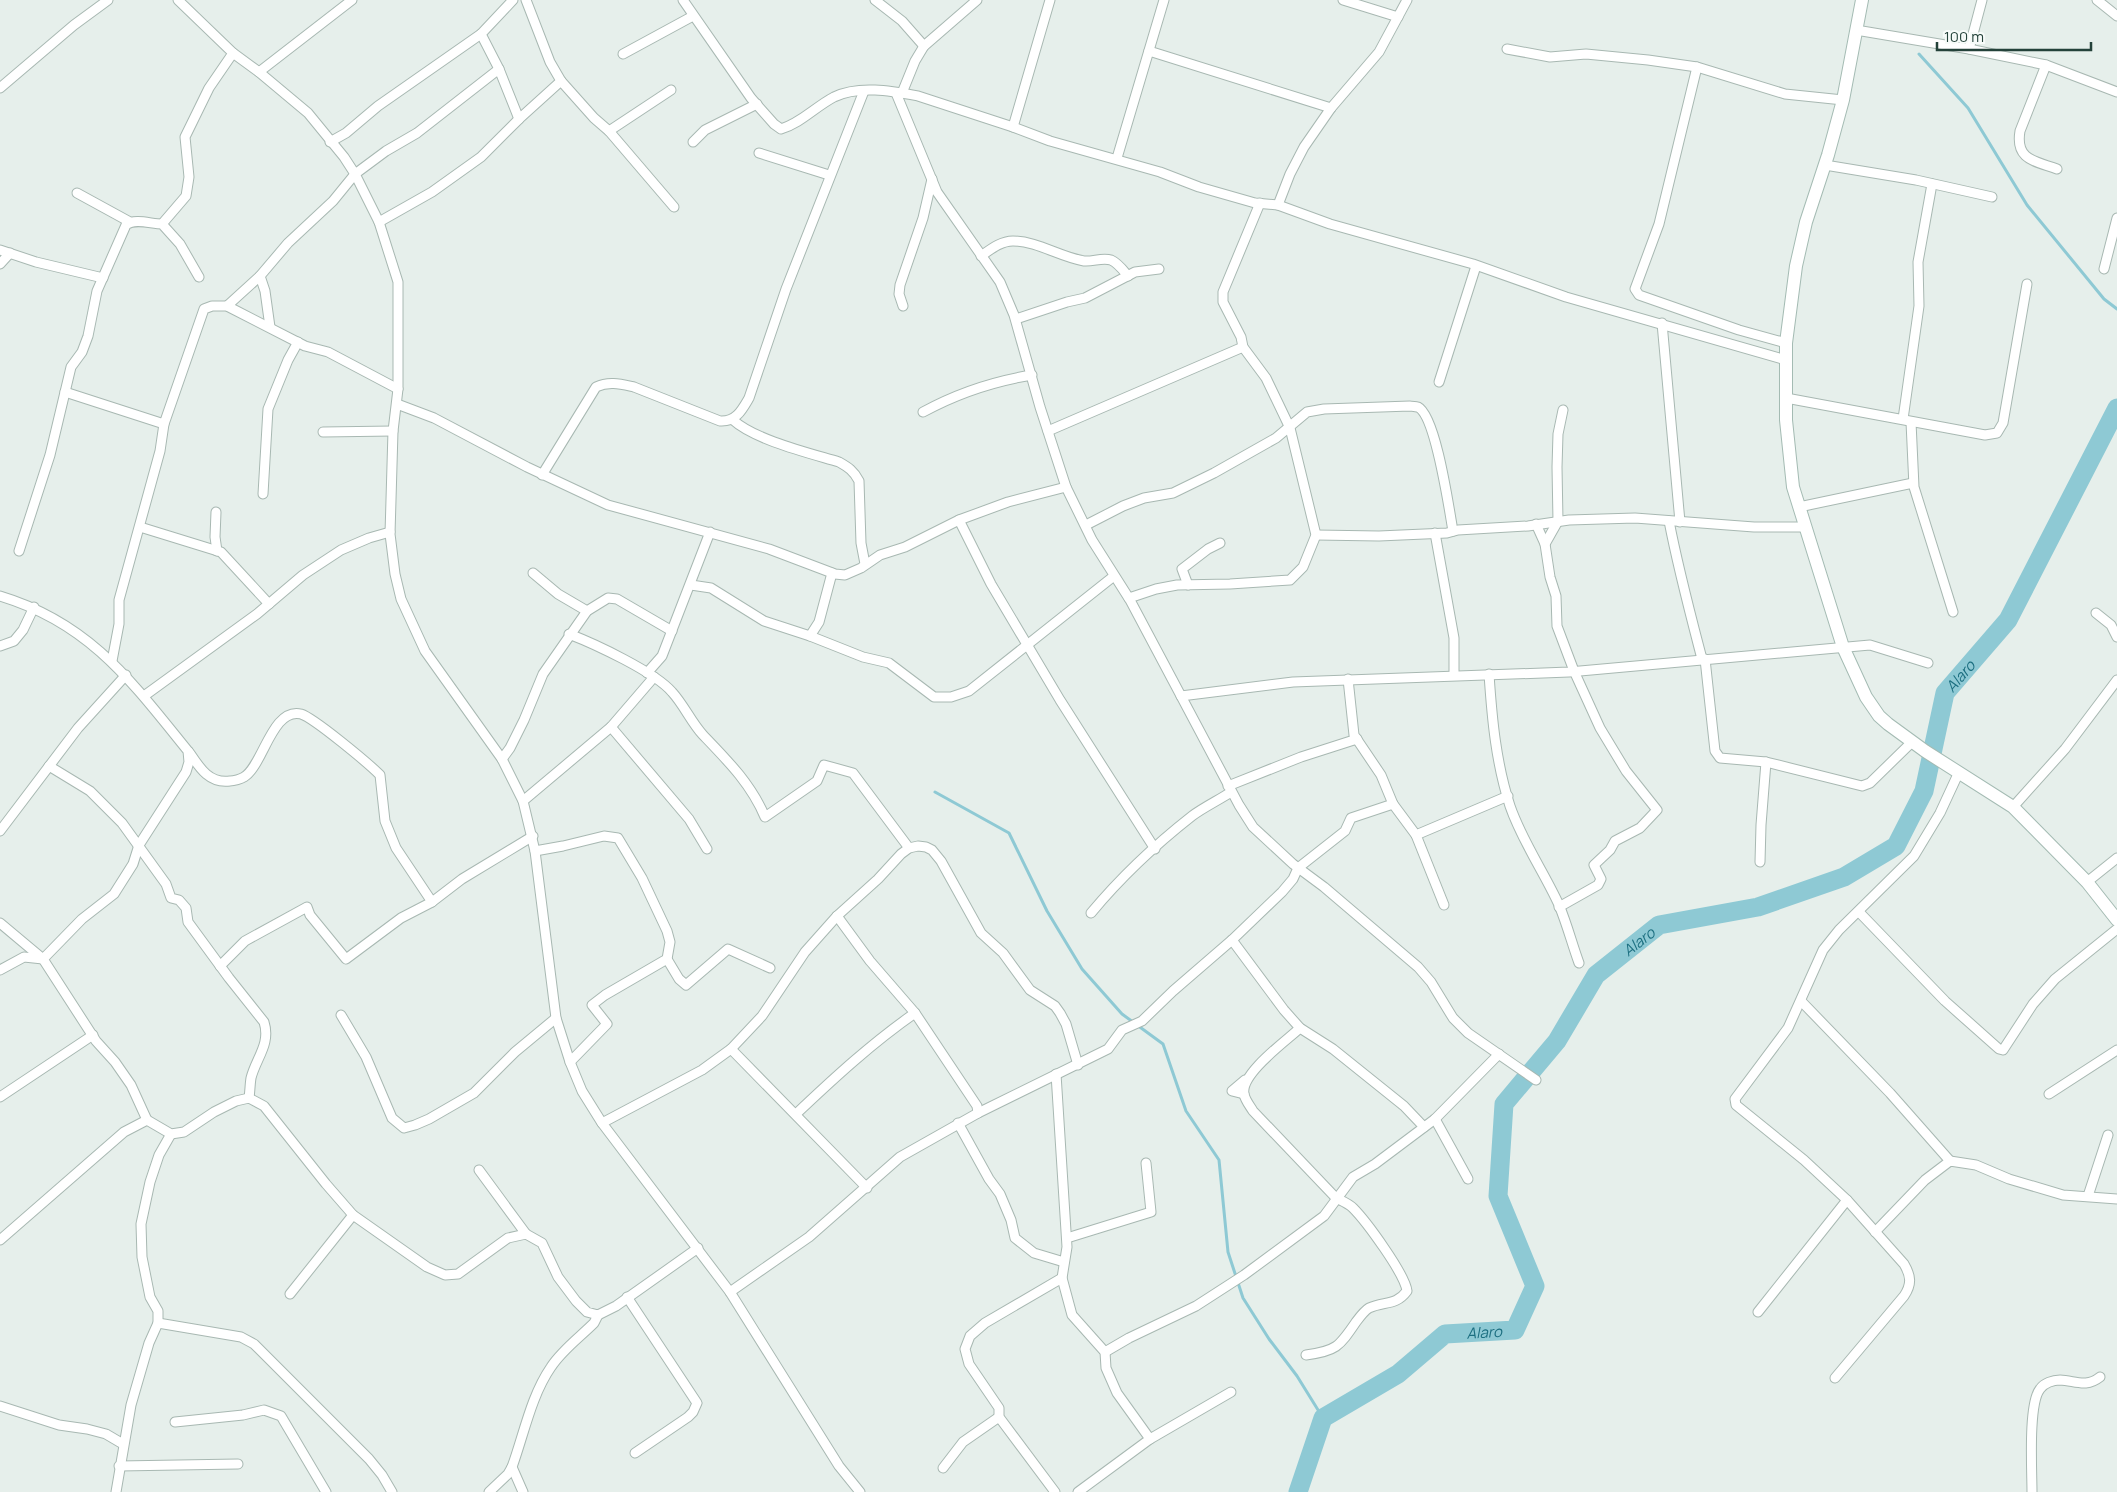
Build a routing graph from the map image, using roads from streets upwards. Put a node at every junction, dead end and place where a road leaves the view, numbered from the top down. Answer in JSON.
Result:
{"nodes":[{"id":1,"x":108,"y":0,"type":"edge"},
{"id":2,"x":178,"y":0,"type":"edge"},
{"id":3,"x":351,"y":0,"type":"edge"},
{"id":4,"x":513,"y":0,"type":"edge"},
{"id":5,"x":526,"y":0,"type":"edge"},
{"id":6,"x":683,"y":0,"type":"edge"},
{"id":7,"x":875,"y":0,"type":"edge"},
{"id":8,"x":977,"y":0,"type":"edge"},
{"id":9,"x":1050,"y":0,"type":"edge"},
{"id":10,"x":1164,"y":0,"type":"edge"},
{"id":11,"x":1343,"y":0,"type":"edge"},
{"id":12,"x":1407,"y":0,"type":"edge"},
{"id":13,"x":1862,"y":0,"type":"edge"},
{"id":14,"x":1982,"y":0,"type":"edge"},
{"id":15,"x":2097,"y":0,"type":"edge"},
{"id":16,"x":693,"y":16,"type":"junction"},
{"id":17,"x":2117,"y":16,"type":"edge"},
{"id":18,"x":1398,"y":17,"type":"junction"},
{"id":19,"x":1856,"y":30,"type":"junction"},
{"id":20,"x":481,"y":34,"type":"junction"},
{"id":21,"x":924,"y":46,"type":"junction"},
{"id":22,"x":1507,"y":49,"type":"dead end"},
{"id":23,"x":1969,"y":49,"type":"junction"},
{"id":24,"x":1149,"y":51,"type":"junction"},
{"id":25,"x":233,"y":54,"type":"junction"},
{"id":26,"x":623,"y":54,"type":"dead end"},
{"id":27,"x":2046,"y":66,"type":"junction"},
{"id":28,"x":1697,"y":67,"type":"junction"},
{"id":29,"x":499,"y":69,"type":"junction"},
{"id":30,"x":259,"y":72,"type":"junction"},
{"id":31,"x":561,"y":81,"type":"junction"},
{"id":32,"x":0,"y":88,"type":"edge"},
{"id":33,"x":671,"y":90,"type":"dead end"},
{"id":34,"x":864,"y":91,"type":"junction"},
{"id":35,"x":2117,"y":92,"type":"edge"},
{"id":36,"x":899,"y":93,"type":"junction"},
{"id":37,"x":1843,"y":100,"type":"junction"},
{"id":38,"x":756,"y":104,"type":"junction"},
{"id":39,"x":1331,"y":108,"type":"junction"},
{"id":40,"x":519,"y":119,"type":"junction"},
{"id":41,"x":1013,"y":127,"type":"junction"},
{"id":42,"x":609,"y":131,"type":"junction"},
{"id":43,"x":330,"y":142,"type":"junction"},
{"id":44,"x":693,"y":142,"type":"dead end"},
{"id":45,"x":759,"y":153,"type":"dead end"},
{"id":46,"x":1117,"y":158,"type":"junction"},
{"id":47,"x":1825,"y":165,"type":"junction"},
{"id":48,"x":2057,"y":169,"type":"dead end"},
{"id":49,"x":356,"y":174,"type":"junction"},
{"id":50,"x":829,"y":176,"type":"junction"},
{"id":51,"x":932,"y":179,"type":"junction"},
{"id":52,"x":1932,"y":184,"type":"junction"},
{"id":53,"x":76,"y":194,"type":"dead end"},
{"id":54,"x":1992,"y":196,"type":"dead end"},
{"id":55,"x":1260,"y":203,"type":"junction"},
{"id":56,"x":1278,"y":205,"type":"junction"},
{"id":57,"x":674,"y":207,"type":"dead end"},
{"id":58,"x":2117,"y":218,"type":"edge"},
{"id":59,"x":130,"y":222,"type":"junction"},
{"id":60,"x":379,"y":222,"type":"junction"},
{"id":61,"x":162,"y":224,"type":"junction"},
{"id":62,"x":0,"y":250,"type":"edge"},
{"id":63,"x":10,"y":253,"type":"junction"},
{"id":64,"x":982,"y":256,"type":"junction"},
{"id":65,"x":0,"y":264,"type":"edge"},
{"id":66,"x":1476,"y":266,"type":"junction"},
{"id":67,"x":1159,"y":269,"type":"dead end"},
{"id":68,"x":2104,"y":269,"type":"dead end"},
{"id":69,"x":260,"y":276,"type":"junction"},
{"id":70,"x":1128,"y":276,"type":"junction"},
{"id":71,"x":199,"y":277,"type":"dead end"},
{"id":72,"x":103,"y":278,"type":"junction"},
{"id":73,"x":2027,"y":284,"type":"dead end"},
{"id":74,"x":227,"y":306,"type":"junction"},
{"id":75,"x":903,"y":306,"type":"dead end"},
{"id":76,"x":1016,"y":319,"type":"junction"},
{"id":77,"x":1662,"y":324,"type":"junction"},
{"id":78,"x":270,"y":327,"type":"junction"},
{"id":79,"x":298,"y":342,"type":"junction"},
{"id":80,"x":1786,"y":343,"type":"junction"},
{"id":81,"x":1243,"y":347,"type":"junction"},
{"id":82,"x":1786,"y":360,"type":"junction"},
{"id":83,"x":1032,"y":375,"type":"junction"},
{"id":84,"x":1439,"y":382,"type":"dead end"},
{"id":85,"x":398,"y":389,"type":"junction"},
{"id":86,"x":65,"y":392,"type":"junction"},
{"id":87,"x":1786,"y":398,"type":"junction"},
{"id":88,"x":397,"y":404,"type":"junction"},
{"id":89,"x":1563,"y":410,"type":"dead end"},
{"id":90,"x":923,"y":412,"type":"dead end"},
{"id":91,"x":733,"y":420,"type":"junction"},
{"id":92,"x":1907,"y":420,"type":"junction"},
{"id":93,"x":164,"y":424,"type":"junction"},
{"id":94,"x":1290,"y":428,"type":"junction"},
{"id":95,"x":393,"y":431,"type":"junction"},
{"id":96,"x":1048,"y":431,"type":"junction"},
{"id":97,"x":323,"y":432,"type":"dead end"},
{"id":98,"x":542,"y":475,"type":"junction"},
{"id":99,"x":1913,"y":483,"type":"junction"},
{"id":100,"x":1066,"y":487,"type":"junction"},
{"id":101,"x":263,"y":494,"type":"dead end"},
{"id":102,"x":1799,"y":507,"type":"junction"},
{"id":103,"x":216,"y":512,"type":"dead end"},
{"id":104,"x":959,"y":520,"type":"junction"},
{"id":105,"x":1558,"y":521,"type":"junction"},
{"id":106,"x":1669,"y":521,"type":"junction"},
{"id":107,"x":1680,"y":522,"type":"junction"},
{"id":108,"x":1536,"y":524,"type":"junction"},
{"id":109,"x":1086,"y":525,"type":"junction"},
{"id":110,"x":140,"y":527,"type":"junction"},
{"id":111,"x":1804,"y":527,"type":"junction"},
{"id":112,"x":1453,"y":531,"type":"junction"},
{"id":113,"x":390,"y":532,"type":"junction"},
{"id":114,"x":710,"y":532,"type":"junction"},
{"id":115,"x":1434,"y":533,"type":"junction"},
{"id":116,"x":1316,"y":535,"type":"junction"},
{"id":117,"x":1220,"y":543,"type":"dead end"},
{"id":118,"x":1545,"y":544,"type":"junction"},
{"id":119,"x":19,"y":551,"type":"dead end"},
{"id":120,"x":217,"y":551,"type":"junction"},
{"id":121,"x":865,"y":564,"type":"junction"},
{"id":122,"x":533,"y":573,"type":"dead end"},
{"id":123,"x":832,"y":573,"type":"junction"},
{"id":124,"x":1114,"y":576,"type":"junction"},
{"id":125,"x":691,"y":585,"type":"junction"},
{"id":126,"x":1188,"y":585,"type":"junction"},
{"id":127,"x":0,"y":596,"type":"edge"},
{"id":128,"x":1129,"y":598,"type":"junction"},
{"id":129,"x":269,"y":604,"type":"junction"},
{"id":130,"x":34,"y":607,"type":"junction"},
{"id":131,"x":587,"y":611,"type":"junction"},
{"id":132,"x":1953,"y":612,"type":"dead end"},
{"id":133,"x":2096,"y":613,"type":"dead end"},
{"id":134,"x":672,"y":631,"type":"junction"},
{"id":135,"x":569,"y":634,"type":"junction"},
{"id":136,"x":810,"y":636,"type":"junction"},
{"id":137,"x":2117,"y":636,"type":"edge"},
{"id":138,"x":1028,"y":644,"type":"junction"},
{"id":139,"x":0,"y":646,"type":"edge"},
{"id":140,"x":1843,"y":647,"type":"junction"},
{"id":141,"x":1704,"y":659,"type":"junction"},
{"id":142,"x":112,"y":661,"type":"junction"},
{"id":143,"x":1928,"y":663,"type":"dead end"},
{"id":144,"x":1574,"y":671,"type":"junction"},
{"id":145,"x":1489,"y":674,"type":"junction"},
{"id":146,"x":126,"y":675,"type":"junction"},
{"id":147,"x":650,"y":675,"type":"junction"},
{"id":148,"x":1454,"y":675,"type":"junction"},
{"id":149,"x":1348,"y":680,"type":"junction"},
{"id":150,"x":2117,"y":680,"type":"edge"},
{"id":151,"x":144,"y":696,"type":"junction"},
{"id":152,"x":1181,"y":696,"type":"junction"},
{"id":153,"x":611,"y":727,"type":"junction"},
{"id":154,"x":1357,"y":739,"type":"junction"},
{"id":155,"x":1912,"y":742,"type":"junction"},
{"id":156,"x":188,"y":751,"type":"junction"},
{"id":157,"x":502,"y":759,"type":"junction"},
{"id":158,"x":1766,"y":762,"type":"junction"},
{"id":159,"x":49,"y":766,"type":"junction"},
{"id":160,"x":201,"y":769,"type":"junction"},
{"id":161,"x":186,"y":772,"type":"junction"},
{"id":162,"x":1959,"y":772,"type":"junction"},
{"id":163,"x":1230,"y":789,"type":"junction"},
{"id":164,"x":1508,"y":796,"type":"junction"},
{"id":165,"x":523,"y":801,"type":"junction"},
{"id":166,"x":1393,"y":804,"type":"junction"},
{"id":167,"x":2012,"y":807,"type":"junction"},
{"id":168,"x":0,"y":831,"type":"edge"},
{"id":169,"x":1416,"y":835,"type":"junction"},
{"id":170,"x":533,"y":836,"type":"junction"},
{"id":171,"x":139,"y":845,"type":"junction"},
{"id":172,"x":909,"y":848,"type":"junction"},
{"id":173,"x":707,"y":849,"type":"dead end"},
{"id":174,"x":1154,"y":849,"type":"junction"},
{"id":175,"x":535,"y":851,"type":"junction"},
{"id":176,"x":2117,"y":858,"type":"edge"},
{"id":177,"x":1760,"y":862,"type":"dead end"},
{"id":178,"x":1298,"y":868,"type":"junction"},
{"id":179,"x":2087,"y":882,"type":"junction"},
{"id":180,"x":432,"y":902,"type":"junction"},
{"id":181,"x":1444,"y":905,"type":"dead end"},
{"id":182,"x":1559,"y":907,"type":"junction"},
{"id":183,"x":1859,"y":912,"type":"junction"},
{"id":184,"x":1091,"y":913,"type":"dead end"},
{"id":185,"x":837,"y":916,"type":"junction"},
{"id":186,"x":2117,"y":920,"type":"edge"},
{"id":187,"x":0,"y":923,"type":"edge"},
{"id":188,"x":2117,"y":929,"type":"edge"},
{"id":189,"x":1232,"y":940,"type":"junction"},
{"id":190,"x":43,"y":959,"type":"junction"},
{"id":191,"x":667,"y":959,"type":"junction"},
{"id":192,"x":1579,"y":963,"type":"dead end"},
{"id":193,"x":220,"y":966,"type":"junction"},
{"id":194,"x":770,"y":968,"type":"dead end"},
{"id":195,"x":0,"y":970,"type":"edge"},
{"id":196,"x":1801,"y":1001,"type":"junction"},
{"id":197,"x":915,"y":1013,"type":"junction"},
{"id":198,"x":341,"y":1015,"type":"dead end"},
{"id":199,"x":556,"y":1018,"type":"junction"},
{"id":200,"x":1300,"y":1028,"type":"junction"},
{"id":201,"x":93,"y":1035,"type":"junction"},
{"id":202,"x":731,"y":1049,"type":"junction"},
{"id":203,"x":2117,"y":1050,"type":"edge"},
{"id":204,"x":1499,"y":1054,"type":"junction"},
{"id":205,"x":570,"y":1062,"type":"junction"},
{"id":206,"x":1078,"y":1065,"type":"junction"},
{"id":207,"x":1056,"y":1074,"type":"junction"},
{"id":208,"x":1536,"y":1080,"type":"dead end"},
{"id":209,"x":2049,"y":1094,"type":"dead end"},
{"id":210,"x":0,"y":1097,"type":"edge"},
{"id":211,"x":249,"y":1098,"type":"junction"},
{"id":212,"x":978,"y":1112,"type":"junction"},
{"id":213,"x":796,"y":1114,"type":"junction"},
{"id":214,"x":1435,"y":1119,"type":"junction"},
{"id":215,"x":147,"y":1120,"type":"junction"},
{"id":216,"x":602,"y":1123,"type":"junction"},
{"id":217,"x":958,"y":1123,"type":"junction"},
{"id":218,"x":1424,"y":1127,"type":"junction"},
{"id":219,"x":171,"y":1134,"type":"junction"},
{"id":220,"x":2108,"y":1135,"type":"dead end"},
{"id":221,"x":1950,"y":1160,"type":"junction"},
{"id":222,"x":1146,"y":1163,"type":"dead end"},
{"id":223,"x":479,"y":1170,"type":"dead end"},
{"id":224,"x":1468,"y":1179,"type":"dead end"},
{"id":225,"x":866,"y":1188,"type":"junction"},
{"id":226,"x":2088,"y":1196,"type":"junction"},
{"id":227,"x":1336,"y":1198,"type":"junction"},
{"id":228,"x":1847,"y":1200,"type":"junction"},
{"id":229,"x":2117,"y":1200,"type":"edge"},
{"id":230,"x":353,"y":1215,"type":"junction"},
{"id":231,"x":1875,"y":1232,"type":"junction"},
{"id":232,"x":526,"y":1234,"type":"junction"},
{"id":233,"x":1067,"y":1238,"type":"junction"},
{"id":234,"x":0,"y":1240,"type":"edge"},
{"id":235,"x":698,"y":1248,"type":"junction"},
{"id":236,"x":1064,"y":1262,"type":"junction"},
{"id":237,"x":1062,"y":1278,"type":"junction"},
{"id":238,"x":730,"y":1292,"type":"junction"},
{"id":239,"x":290,"y":1294,"type":"dead end"},
{"id":240,"x":627,"y":1297,"type":"junction"},
{"id":241,"x":1758,"y":1312,"type":"dead end"},
{"id":242,"x":598,"y":1315,"type":"junction"},
{"id":243,"x":158,"y":1323,"type":"junction"},
{"id":244,"x":1105,"y":1352,"type":"junction"},
{"id":245,"x":1306,"y":1355,"type":"dead end"},
{"id":246,"x":2100,"y":1377,"type":"dead end"},
{"id":247,"x":1835,"y":1378,"type":"dead end"},
{"id":248,"x":1231,"y":1392,"type":"dead end"},
{"id":249,"x":0,"y":1406,"type":"edge"},
{"id":250,"x":999,"y":1417,"type":"junction"},
{"id":251,"x":174,"y":1422,"type":"dead end"},
{"id":252,"x":1150,"y":1438,"type":"junction"},
{"id":253,"x":124,"y":1444,"type":"junction"},
{"id":254,"x":635,"y":1453,"type":"dead end"},
{"id":255,"x":238,"y":1464,"type":"dead end"},
{"id":256,"x":119,"y":1466,"type":"junction"},
{"id":257,"x":512,"y":1467,"type":"junction"},
{"id":258,"x":943,"y":1468,"type":"dead end"},
{"id":259,"x":116,"y":1492,"type":"edge"},
{"id":260,"x":326,"y":1492,"type":"edge"},
{"id":261,"x":392,"y":1492,"type":"edge"},
{"id":262,"x":489,"y":1492,"type":"edge"},
{"id":263,"x":523,"y":1492,"type":"edge"},
{"id":264,"x":860,"y":1492,"type":"edge"},
{"id":265,"x":1055,"y":1492,"type":"edge"},
{"id":266,"x":1078,"y":1492,"type":"edge"},
{"id":267,"x":2032,"y":1492,"type":"edge"}],
"edges":[{"from":1,"to":32,"type":"street"},
{"from":2,"to":25,"type":"street"},
{"from":3,"to":30,"type":"street"},
{"from":4,"to":20,"type":"street"},
{"from":5,"to":31,"type":"street"},
{"from":6,"to":16,"type":"street"},
{"from":7,"to":21,"type":"street"},
{"from":8,"to":21,"type":"street"},
{"from":9,"to":41,"type":"street"},
{"from":10,"to":24,"type":"street"},
{"from":11,"to":18,"type":"street"},
{"from":12,"to":18,"type":"street"},
{"from":13,"to":19,"type":"street"},
{"from":14,"to":23,"type":"street"},
{"from":15,"to":17,"type":"street"},
{"from":16,"to":26,"type":"street"},
{"from":16,"to":38,"type":"street"},
{"from":18,"to":39,"type":"street"},
{"from":19,"to":23,"type":"street"},
{"from":19,"to":37,"type":"street"},
{"from":20,"to":29,"type":"street"},
{"from":20,"to":43,"type":"street"},
{"from":21,"to":36,"type":"street"},
{"from":22,"to":28,"type":"street"},
{"from":23,"to":27,"type":"street"},
{"from":24,"to":39,"type":"street"},
{"from":24,"to":46,"type":"street"},
{"from":25,"to":30,"type":"street"},
{"from":25,"to":61,"type":"street"},
{"from":27,"to":35,"type":"street"},
{"from":27,"to":48,"type":"street"},
{"from":28,"to":37,"type":"street"},
{"from":28,"to":80,"type":"street"},
{"from":29,"to":40,"type":"street"},
{"from":29,"to":49,"type":"street"},
{"from":30,"to":43,"type":"street"},
{"from":31,"to":40,"type":"street"},
{"from":31,"to":42,"type":"street"},
{"from":33,"to":42,"type":"street"},
{"from":34,"to":36,"type":"street"},
{"from":34,"to":38,"type":"street"},
{"from":34,"to":50,"type":"street"},
{"from":36,"to":41,"type":"street"},
{"from":36,"to":51,"type":"street"},
{"from":37,"to":47,"type":"street"},
{"from":38,"to":44,"type":"street"},
{"from":39,"to":56,"type":"street"},
{"from":40,"to":60,"type":"street"},
{"from":41,"to":46,"type":"street"},
{"from":42,"to":57,"type":"street"},
{"from":43,"to":49,"type":"street"},
{"from":45,"to":50,"type":"street"},
{"from":46,"to":55,"type":"street"},
{"from":47,"to":52,"type":"street"},
{"from":47,"to":80,"type":"street"},
{"from":49,"to":60,"type":"street"},
{"from":49,"to":69,"type":"street"},
{"from":50,"to":91,"type":"street"},
{"from":51,"to":64,"type":"street"},
{"from":51,"to":75,"type":"street"},
{"from":52,"to":54,"type":"street"},
{"from":52,"to":92,"type":"street"},
{"from":53,"to":59,"type":"street"},
{"from":55,"to":56,"type":"street"},
{"from":55,"to":81,"type":"street"},
{"from":56,"to":66,"type":"street"},
{"from":58,"to":68,"type":"street"},
{"from":59,"to":61,"type":"street"},
{"from":59,"to":72,"type":"street"},
{"from":60,"to":85,"type":"street"},
{"from":61,"to":71,"type":"street"},
{"from":62,"to":63,"type":"street"},
{"from":63,"to":65,"type":"street"},
{"from":63,"to":72,"type":"street"},
{"from":64,"to":70,"type":"street"},
{"from":64,"to":76,"type":"street"},
{"from":66,"to":77,"type":"street"},
{"from":66,"to":84,"type":"street"},
{"from":67,"to":70,"type":"street"},
{"from":69,"to":74,"type":"street"},
{"from":69,"to":78,"type":"street"},
{"from":70,"to":76,"type":"street"},
{"from":72,"to":86,"type":"street"},
{"from":73,"to":92,"type":"street"},
{"from":74,"to":78,"type":"street"},
{"from":74,"to":93,"type":"street"},
{"from":76,"to":83,"type":"street"},
{"from":77,"to":82,"type":"street"},
{"from":77,"to":107,"type":"street"},
{"from":78,"to":79,"type":"street"},
{"from":79,"to":85,"type":"street"},
{"from":79,"to":101,"type":"street"},
{"from":80,"to":82,"type":"street"},
{"from":81,"to":94,"type":"street"},
{"from":81,"to":96,"type":"street"},
{"from":82,"to":87,"type":"street"},
{"from":83,"to":90,"type":"street"},
{"from":83,"to":96,"type":"street"},
{"from":85,"to":88,"type":"street"},
{"from":86,"to":93,"type":"street"},
{"from":86,"to":119,"type":"street"},
{"from":87,"to":92,"type":"street"},
{"from":87,"to":102,"type":"street"},
{"from":88,"to":95,"type":"street"},
{"from":88,"to":98,"type":"street"},
{"from":89,"to":105,"type":"street"},
{"from":91,"to":98,"type":"street"},
{"from":91,"to":121,"type":"street"},
{"from":92,"to":99,"type":"street"},
{"from":93,"to":110,"type":"street"},
{"from":94,"to":109,"type":"street"},
{"from":94,"to":112,"type":"street"},
{"from":94,"to":116,"type":"street"},
{"from":95,"to":97,"type":"street"},
{"from":95,"to":113,"type":"street"},
{"from":96,"to":100,"type":"street"},
{"from":98,"to":114,"type":"street"},
{"from":99,"to":102,"type":"street"},
{"from":99,"to":132,"type":"street"},
{"from":100,"to":104,"type":"street"},
{"from":100,"to":109,"type":"street"},
{"from":102,"to":111,"type":"street"},
{"from":103,"to":120,"type":"street"},
{"from":104,"to":121,"type":"street"},
{"from":104,"to":138,"type":"street"},
{"from":105,"to":106,"type":"street"},
{"from":105,"to":108,"type":"street"},
{"from":105,"to":118,"type":"street"},
{"from":106,"to":107,"type":"street"},
{"from":106,"to":141,"type":"street"},
{"from":107,"to":111,"type":"street"},
{"from":108,"to":112,"type":"street"},
{"from":108,"to":118,"type":"street"},
{"from":109,"to":124,"type":"street"},
{"from":110,"to":120,"type":"street"},
{"from":110,"to":142,"type":"street"},
{"from":111,"to":140,"type":"street"},
{"from":112,"to":115,"type":"street"},
{"from":113,"to":129,"type":"street"},
{"from":113,"to":157,"type":"street"},
{"from":114,"to":123,"type":"street"},
{"from":114,"to":125,"type":"street"},
{"from":115,"to":116,"type":"street"},
{"from":115,"to":148,"type":"street"},
{"from":116,"to":126,"type":"street"},
{"from":117,"to":126,"type":"street"},
{"from":118,"to":144,"type":"street"},
{"from":120,"to":129,"type":"street"},
{"from":121,"to":123,"type":"street"},
{"from":122,"to":131,"type":"street"},
{"from":123,"to":136,"type":"street"},
{"from":124,"to":128,"type":"street"},
{"from":124,"to":138,"type":"street"},
{"from":125,"to":134,"type":"street"},
{"from":125,"to":136,"type":"street"},
{"from":126,"to":128,"type":"street"},
{"from":127,"to":130,"type":"street"},
{"from":128,"to":152,"type":"street"},
{"from":129,"to":151,"type":"street"},
{"from":130,"to":139,"type":"street"},
{"from":130,"to":142,"type":"street"},
{"from":131,"to":134,"type":"street"},
{"from":131,"to":135,"type":"street"},
{"from":133,"to":137,"type":"street"},
{"from":134,"to":147,"type":"street"},
{"from":135,"to":147,"type":"street"},
{"from":135,"to":157,"type":"street"},
{"from":136,"to":138,"type":"street"},
{"from":138,"to":174,"type":"street"},
{"from":140,"to":141,"type":"street"},
{"from":140,"to":143,"type":"street"},
{"from":140,"to":155,"type":"street"},
{"from":141,"to":144,"type":"street"},
{"from":141,"to":158,"type":"street"},
{"from":142,"to":146,"type":"street"},
{"from":144,"to":145,"type":"street"},
{"from":144,"to":182,"type":"street"},
{"from":145,"to":148,"type":"street"},
{"from":145,"to":164,"type":"street"},
{"from":146,"to":151,"type":"street"},
{"from":146,"to":159,"type":"street"},
{"from":147,"to":153,"type":"street"},
{"from":147,"to":172,"type":"street"},
{"from":148,"to":149,"type":"street"},
{"from":149,"to":152,"type":"street"},
{"from":149,"to":154,"type":"street"},
{"from":150,"to":167,"type":"street"},
{"from":151,"to":156,"type":"street"},
{"from":152,"to":163,"type":"street"},
{"from":153,"to":165,"type":"street"},
{"from":153,"to":173,"type":"street"},
{"from":154,"to":163,"type":"street"},
{"from":154,"to":166,"type":"street"},
{"from":155,"to":158,"type":"street"},
{"from":155,"to":162,"type":"street"},
{"from":156,"to":160,"type":"street"},
{"from":156,"to":161,"type":"street"},
{"from":157,"to":165,"type":"street"},
{"from":158,"to":177,"type":"street"},
{"from":159,"to":168,"type":"street"},
{"from":159,"to":171,"type":"street"},
{"from":160,"to":161,"type":"street"},
{"from":160,"to":180,"type":"street"},
{"from":161,"to":171,"type":"street"},
{"from":162,"to":167,"type":"street"},
{"from":162,"to":183,"type":"street"},
{"from":163,"to":174,"type":"street"},
{"from":163,"to":178,"type":"street"},
{"from":164,"to":169,"type":"street"},
{"from":164,"to":182,"type":"street"},
{"from":165,"to":170,"type":"street"},
{"from":166,"to":169,"type":"street"},
{"from":166,"to":178,"type":"street"},
{"from":167,"to":179,"type":"street"},
{"from":169,"to":181,"type":"street"},
{"from":170,"to":175,"type":"street"},
{"from":170,"to":180,"type":"street"},
{"from":171,"to":190,"type":"street"},
{"from":171,"to":193,"type":"street"},
{"from":172,"to":185,"type":"street"},
{"from":172,"to":206,"type":"street"},
{"from":174,"to":184,"type":"street"},
{"from":175,"to":191,"type":"street"},
{"from":175,"to":199,"type":"street"},
{"from":176,"to":179,"type":"street"},
{"from":178,"to":189,"type":"street"},
{"from":178,"to":204,"type":"street"},
{"from":179,"to":186,"type":"street"},
{"from":180,"to":193,"type":"street"},
{"from":182,"to":192,"type":"street"},
{"from":183,"to":188,"type":"street"},
{"from":183,"to":196,"type":"street"},
{"from":185,"to":197,"type":"street"},
{"from":185,"to":202,"type":"street"},
{"from":187,"to":190,"type":"street"},
{"from":189,"to":200,"type":"street"},
{"from":189,"to":206,"type":"street"},
{"from":190,"to":195,"type":"street"},
{"from":190,"to":201,"type":"street"},
{"from":191,"to":194,"type":"street"},
{"from":191,"to":205,"type":"street"},
{"from":193,"to":211,"type":"street"},
{"from":196,"to":221,"type":"street"},
{"from":196,"to":228,"type":"street"},
{"from":197,"to":212,"type":"street"},
{"from":197,"to":213,"type":"street"},
{"from":198,"to":199,"type":"street"},
{"from":199,"to":205,"type":"street"},
{"from":200,"to":218,"type":"street"},
{"from":200,"to":227,"type":"street"},
{"from":201,"to":210,"type":"street"},
{"from":201,"to":215,"type":"street"},
{"from":202,"to":213,"type":"street"},
{"from":202,"to":216,"type":"street"},
{"from":203,"to":209,"type":"street"},
{"from":204,"to":208,"type":"street"},
{"from":204,"to":214,"type":"street"},
{"from":205,"to":216,"type":"street"},
{"from":206,"to":207,"type":"street"},
{"from":207,"to":212,"type":"street"},
{"from":207,"to":233,"type":"street"},
{"from":211,"to":219,"type":"street"},
{"from":211,"to":230,"type":"street"},
{"from":212,"to":217,"type":"street"},
{"from":213,"to":225,"type":"street"},
{"from":214,"to":218,"type":"street"},
{"from":214,"to":224,"type":"street"},
{"from":215,"to":219,"type":"street"},
{"from":215,"to":234,"type":"street"},
{"from":216,"to":235,"type":"street"},
{"from":217,"to":225,"type":"street"},
{"from":217,"to":236,"type":"street"},
{"from":218,"to":227,"type":"street"},
{"from":219,"to":243,"type":"street"},
{"from":220,"to":226,"type":"street"},
{"from":221,"to":226,"type":"street"},
{"from":221,"to":231,"type":"street"},
{"from":222,"to":233,"type":"street"},
{"from":223,"to":232,"type":"street"},
{"from":225,"to":238,"type":"street"},
{"from":226,"to":229,"type":"street"},
{"from":227,"to":244,"type":"street"},
{"from":227,"to":245,"type":"street"},
{"from":228,"to":231,"type":"street"},
{"from":228,"to":241,"type":"street"},
{"from":230,"to":232,"type":"street"},
{"from":230,"to":239,"type":"street"},
{"from":231,"to":247,"type":"street"},
{"from":232,"to":242,"type":"street"},
{"from":233,"to":236,"type":"street"},
{"from":235,"to":238,"type":"street"},
{"from":235,"to":240,"type":"street"},
{"from":236,"to":237,"type":"street"},
{"from":237,"to":244,"type":"street"},
{"from":237,"to":250,"type":"street"},
{"from":238,"to":264,"type":"street"},
{"from":240,"to":242,"type":"street"},
{"from":240,"to":254,"type":"street"},
{"from":242,"to":257,"type":"street"},
{"from":243,"to":253,"type":"street"},
{"from":243,"to":261,"type":"street"},
{"from":244,"to":252,"type":"street"},
{"from":246,"to":267,"type":"street"},
{"from":248,"to":252,"type":"street"},
{"from":249,"to":253,"type":"street"},
{"from":250,"to":258,"type":"street"},
{"from":250,"to":265,"type":"street"},
{"from":251,"to":260,"type":"street"},
{"from":252,"to":266,"type":"street"},
{"from":253,"to":256,"type":"street"},
{"from":255,"to":256,"type":"street"},
{"from":256,"to":259,"type":"street"},
{"from":257,"to":262,"type":"street"},
{"from":257,"to":263,"type":"street"}]}
